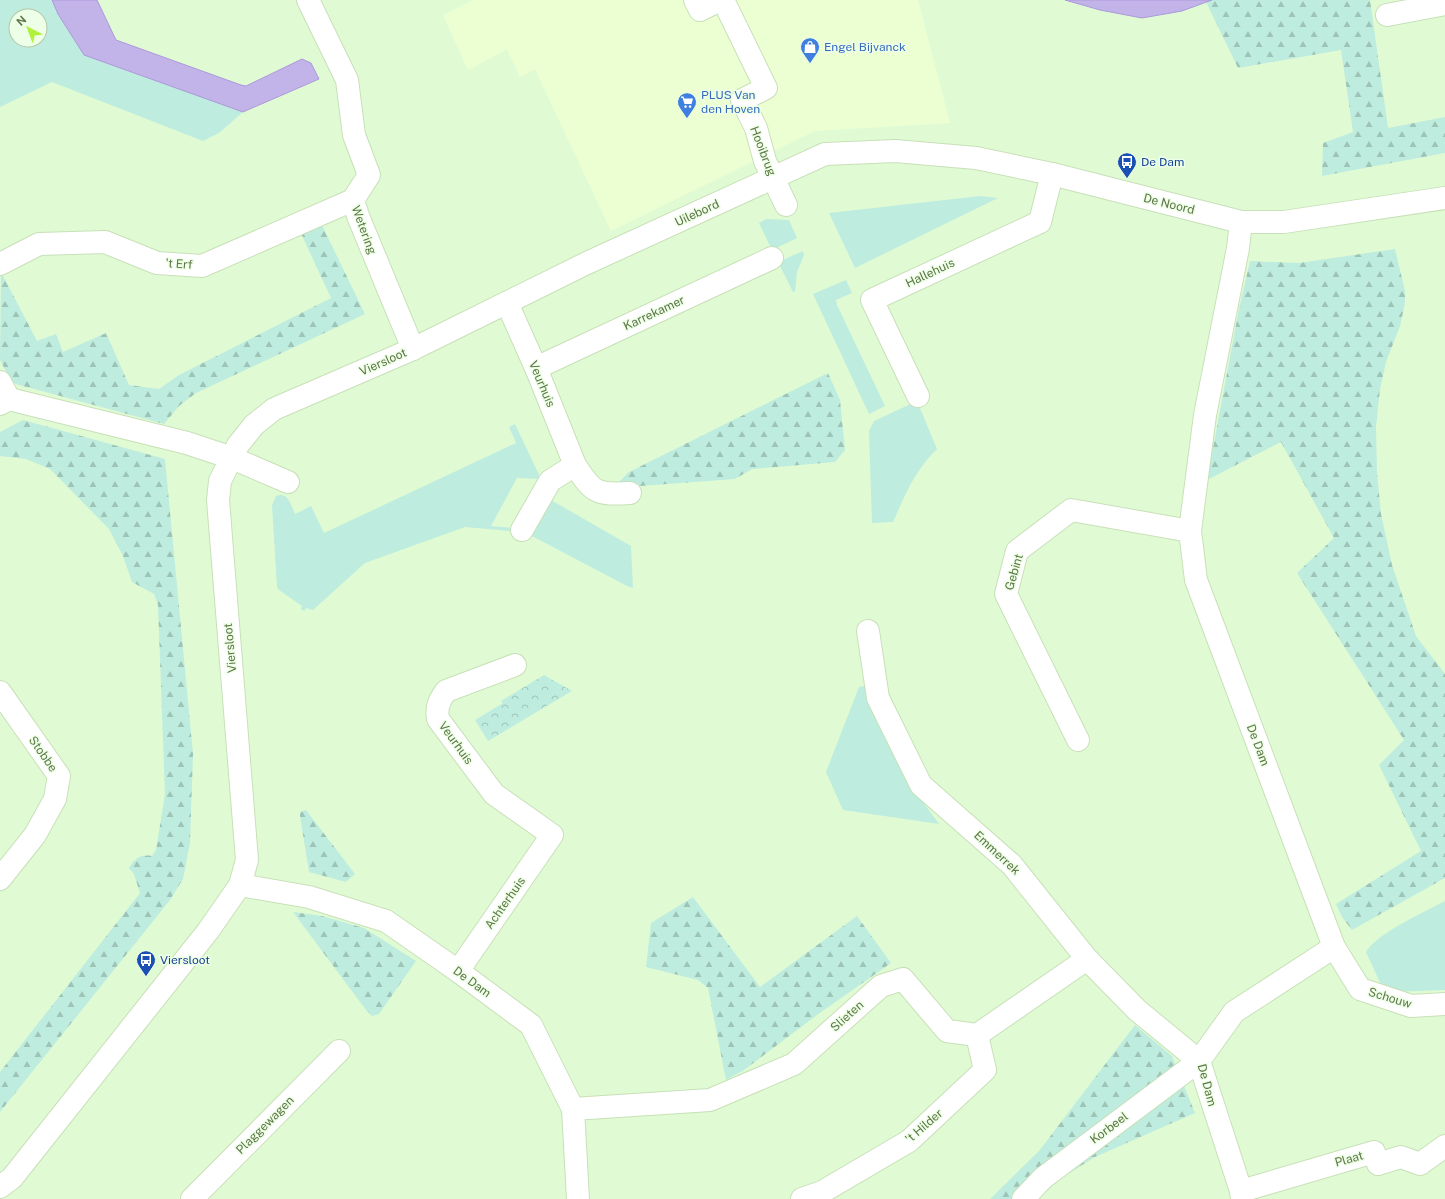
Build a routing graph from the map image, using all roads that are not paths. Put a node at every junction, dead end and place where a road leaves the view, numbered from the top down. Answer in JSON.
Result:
{"nodes":[{"id":1,"x":308,"y":0,"type":"edge"},
{"id":2,"x":695,"y":0,"type":"edge"},
{"id":3,"x":722,"y":0,"type":"edge"},
{"id":4,"x":1445,"y":4,"type":"edge"},
{"id":5,"x":1387,"y":15,"type":"dead end"},
{"id":6,"x":895,"y":151,"type":"joint"},
{"id":7,"x":1052,"y":174,"type":"junction"},
{"id":8,"x":773,"y":178,"type":"junction"},
{"id":9,"x":1445,"y":198,"type":"edge"},
{"id":10,"x":353,"y":200,"type":"junction"},
{"id":11,"x":786,"y":205,"type":"dead end"},
{"id":12,"x":1241,"y":222,"type":"junction"},
{"id":13,"x":772,"y":258,"type":"dead end"},
{"id":14,"x":0,"y":264,"type":"edge"},
{"id":15,"x":507,"y":303,"type":"junction"},
{"id":16,"x":413,"y":349,"type":"junction"},
{"id":17,"x":536,"y":368,"type":"junction"},
{"id":18,"x":3,"y":395,"type":"edge"},
{"id":19,"x":918,"y":396,"type":"dead end"},
{"id":20,"x":232,"y":458,"type":"junction"},
{"id":21,"x":575,"y":465,"type":"junction"},
{"id":22,"x":288,"y":482,"type":"dead end"},
{"id":23,"x":630,"y":494,"type":"dead end"},
{"id":24,"x":522,"y":530,"type":"dead end"},
{"id":25,"x":1190,"y":531,"type":"junction"},
{"id":26,"x":868,"y":631,"type":"dead end"},
{"id":27,"x":515,"y":665,"type":"dead end"},
{"id":28,"x":0,"y":692,"type":"edge"},
{"id":29,"x":1078,"y":740,"type":"dead end"},
{"id":30,"x":552,"y":836,"type":"joint"},
{"id":31,"x":0,"y":879,"type":"edge"},
{"id":32,"x":240,"y":885,"type":"junction"},
{"id":33,"x":1334,"y":947,"type":"junction"},
{"id":34,"x":1087,"y":959,"type":"junction"},
{"id":35,"x":458,"y":971,"type":"junction"},
{"id":36,"x":1445,"y":1004,"type":"edge"},
{"id":37,"x":977,"y":1035,"type":"junction"},
{"id":38,"x":339,"y":1051,"type":"dead end"},
{"id":39,"x":1199,"y":1061,"type":"junction"},
{"id":40,"x":573,"y":1109,"type":"junction"},
{"id":41,"x":1445,"y":1146,"type":"edge"},
{"id":42,"x":0,"y":1187,"type":"edge"},
{"id":43,"x":1241,"y":1195,"type":"edge"},
{"id":44,"x":192,"y":1199,"type":"edge"},
{"id":45,"x":578,"y":1199,"type":"edge"},
{"id":46,"x":802,"y":1199,"type":"edge"},
{"id":47,"x":1023,"y":1199,"type":"edge"}],
"edges":[{"from":1,"to":10,"type":"street","name":"Wetering"},
{"from":2,"to":3,"type":"street","name":"Hooibrug"},
{"from":3,"to":8,"type":"street","name":"Hooibrug"},
{"from":4,"to":5,"type":"street"},
{"from":6,"to":7,"type":"street","name":"De Noord"},
{"from":6,"to":8,"type":"street","name":"Uilebord"},
{"from":7,"to":12,"type":"street","name":"De Noord"},
{"from":7,"to":19,"type":"street","name":"Hallehuis"},
{"from":8,"to":11,"type":"street","name":"Hooibrug"},
{"from":8,"to":15,"type":"street","name":"Uilebord"},
{"from":9,"to":12,"type":"street","name":"De Noord"},
{"from":10,"to":14,"type":"street","name":"'t Erf"},
{"from":10,"to":16,"type":"street","name":"Wetering"},
{"from":12,"to":25,"type":"street","name":"De Dam"},
{"from":13,"to":17,"type":"street","name":"Karrekamer"},
{"from":15,"to":16,"type":"street","name":"Viersloot"},
{"from":15,"to":17,"type":"street","name":"Veurhuis"},
{"from":16,"to":20,"type":"street","name":"Viersloot"},
{"from":17,"to":21,"type":"street","name":"Veurhuis"},
{"from":18,"to":20,"type":"street"},
{"from":20,"to":22,"type":"street"},
{"from":20,"to":32,"type":"street","name":"Viersloot"},
{"from":21,"to":23,"type":"street","name":"Veurhuis"},
{"from":21,"to":24,"type":"street"},
{"from":25,"to":29,"type":"street","name":"Gebint"},
{"from":25,"to":33,"type":"street","name":"De Dam"},
{"from":26,"to":34,"type":"street","name":"Emmerrek"},
{"from":27,"to":30,"type":"street","name":"Veurhuis"},
{"from":28,"to":31,"type":"street","name":"Stobbe"},
{"from":30,"to":35,"type":"street","name":"Achterhuis"},
{"from":32,"to":35,"type":"street","name":"De Dam"},
{"from":32,"to":42,"type":"street","name":"Viersloot"},
{"from":33,"to":36,"type":"street","name":"Schouw"},
{"from":33,"to":39,"type":"street","name":"De Dam"},
{"from":34,"to":37,"type":"street"},
{"from":34,"to":39,"type":"street","name":"Emmerrek"},
{"from":35,"to":40,"type":"street","name":"De Dam"},
{"from":37,"to":40,"type":"street","name":"Slieten"},
{"from":37,"to":46,"type":"street","name":"'t Hilder"},
{"from":38,"to":44,"type":"street","name":"Plaggewagen"},
{"from":39,"to":43,"type":"street","name":"De Dam"},
{"from":39,"to":47,"type":"street","name":"Korbeel"},
{"from":40,"to":45,"type":"street","name":"De Dam"},
{"from":41,"to":43,"type":"street","name":"Plaat"}]}
